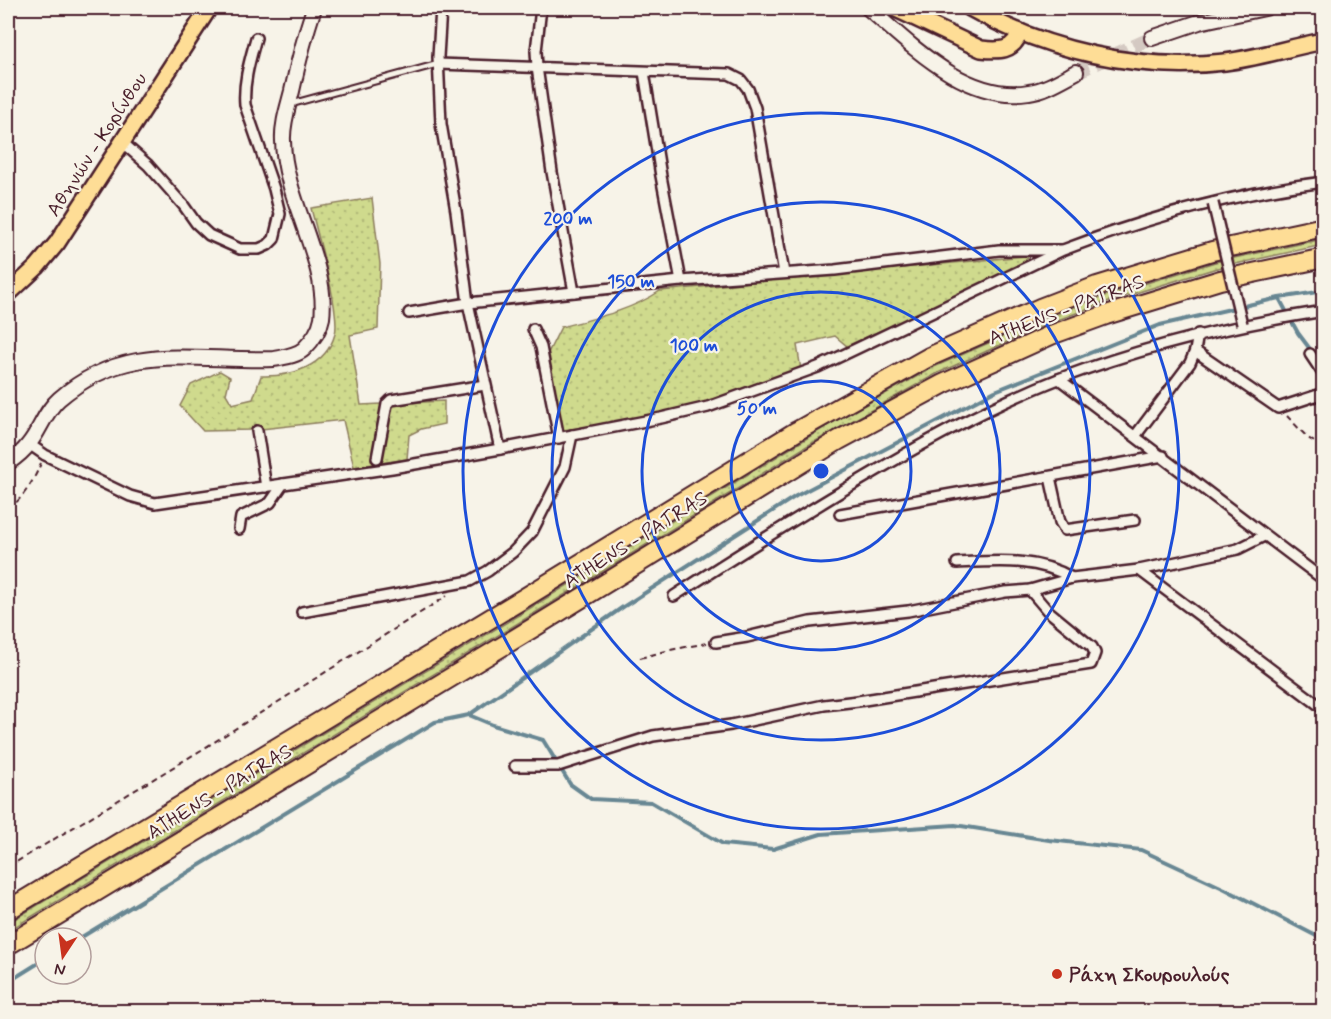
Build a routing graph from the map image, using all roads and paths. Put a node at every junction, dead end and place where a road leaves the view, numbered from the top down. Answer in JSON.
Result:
{"nodes":[{"id":1,"x":209,"y":8,"type":"edge"},
{"id":2,"x":314,"y":8,"type":"edge"},
{"id":3,"x":441,"y":8,"type":"edge"},
{"id":4,"x":541,"y":8,"type":"edge"},
{"id":5,"x":868,"y":8,"type":"edge"},
{"id":6,"x":894,"y":8,"type":"edge"},
{"id":7,"x":970,"y":8,"type":"edge"},
{"id":8,"x":1265,"y":8,"type":"edge"},
{"id":9,"x":1020,"y":32,"type":"junction"},
{"id":10,"x":256,"y":38,"type":"dead end"},
{"id":11,"x":1152,"y":38,"type":"tunnel mouth"},
{"id":12,"x":1323,"y":41,"type":"edge"},
{"id":13,"x":438,"y":64,"type":"junction"},
{"id":14,"x":537,"y":67,"type":"junction"},
{"id":15,"x":644,"y":72,"type":"junction"},
{"id":16,"x":1076,"y":72,"type":"tunnel mouth"},
{"id":17,"x":289,"y":104,"type":"junction"},
{"id":18,"x":123,"y":143,"type":"junction"},
{"id":19,"x":1323,"y":182,"type":"edge"},
{"id":20,"x":1214,"y":202,"type":"junction"},
{"id":21,"x":1323,"y":227,"type":"edge"},
{"id":22,"x":1063,"y":250,"type":"junction"},
{"id":23,"x":1323,"y":258,"type":"edge"},
{"id":24,"x":784,"y":273,"type":"junction"},
{"id":25,"x":681,"y":281,"type":"junction"},
{"id":26,"x":574,"y":292,"type":"junction"},
{"id":27,"x":8,"y":294,"type":"edge"},
{"id":28,"x":468,"y":303,"type":"junction"},
{"id":29,"x":1323,"y":310,"type":"edge"},
{"id":30,"x":409,"y":313,"type":"dead end"},
{"id":31,"x":1242,"y":324,"type":"junction"},
{"id":32,"x":533,"y":329,"type":"dead end"},
{"id":33,"x":1203,"y":333,"type":"junction"},
{"id":34,"x":1195,"y":351,"type":"junction"},
{"id":35,"x":1311,"y":354,"type":"dead end"},
{"id":36,"x":1323,"y":375,"type":"edge"},
{"id":37,"x":1059,"y":379,"type":"junction"},
{"id":38,"x":485,"y":385,"type":"junction"},
{"id":39,"x":1323,"y":393,"type":"edge"},
{"id":40,"x":1278,"y":408,"type":"junction"},
{"id":41,"x":257,"y":431,"type":"dead end"},
{"id":42,"x":572,"y":435,"type":"junction"},
{"id":43,"x":1136,"y":435,"type":"junction"},
{"id":44,"x":559,"y":438,"type":"junction"},
{"id":45,"x":29,"y":444,"type":"junction"},
{"id":46,"x":1323,"y":448,"type":"edge"},
{"id":47,"x":500,"y":449,"type":"junction"},
{"id":48,"x":45,"y":455,"type":"junction"},
{"id":49,"x":1163,"y":456,"type":"junction"},
{"id":50,"x":377,"y":458,"type":"dead end"},
{"id":51,"x":8,"y":463,"type":"edge"},
{"id":52,"x":1050,"y":477,"type":"junction"},
{"id":53,"x":283,"y":484,"type":"junction"},
{"id":54,"x":266,"y":487,"type":"junction"},
{"id":55,"x":8,"y":509,"type":"edge"},
{"id":56,"x":840,"y":514,"type":"dead end"},
{"id":57,"x":1136,"y":520,"type":"dead end"},
{"id":58,"x":239,"y":529,"type":"dead end"},
{"id":59,"x":1264,"y":536,"type":"junction"},
{"id":60,"x":957,"y":563,"type":"dead end"},
{"id":61,"x":1138,"y":570,"type":"junction"},
{"id":62,"x":1072,"y":578,"type":"junction"},
{"id":63,"x":1323,"y":580,"type":"edge"},
{"id":64,"x":470,"y":581,"type":"junction"},
{"id":65,"x":1030,"y":590,"type":"junction"},
{"id":66,"x":674,"y":596,"type":"dead end"},
{"id":67,"x":302,"y":612,"type":"dead end"},
{"id":68,"x":716,"y":642,"type":"joint"},
{"id":69,"x":640,"y":658,"type":"dead end"},
{"id":70,"x":1323,"y":709,"type":"edge"},
{"id":71,"x":515,"y":766,"type":"dead end"},
{"id":72,"x":8,"y":867,"type":"edge"},
{"id":73,"x":8,"y":910,"type":"edge"},
{"id":74,"x":8,"y":945,"type":"edge"}],
"edges":[{"from":1,"to":18,"type":"main road","name":"Αθηνών - Κορίνθου"},
{"from":2,"to":17,"type":"street"},
{"from":3,"to":13,"type":"street"},
{"from":4,"to":14,"type":"street"},
{"from":5,"to":16,"type":"street"},
{"from":6,"to":9,"type":"main road"},
{"from":7,"to":9,"type":"main road"},
{"from":8,"to":11,"type":"street"},
{"from":9,"to":12,"type":"main road"},
{"from":10,"to":18,"type":"street"},
{"from":13,"to":14,"type":"street"},
{"from":13,"to":17,"type":"lane"},
{"from":13,"to":28,"type":"street"},
{"from":14,"to":15,"type":"street"},
{"from":14,"to":26,"type":"street"},
{"from":15,"to":24,"type":"street"},
{"from":15,"to":25,"type":"street"},
{"from":17,"to":45,"type":"street"},
{"from":18,"to":27,"type":"main road","name":"Αθηνών - Κορίνθου"},
{"from":19,"to":20,"type":"street"},
{"from":20,"to":22,"type":"street"},
{"from":20,"to":31,"type":"street","bridge":true},
{"from":21,"to":73,"type":"highway","name":"ATHENS - PATRAS"},
{"from":22,"to":24,"type":"street"},
{"from":22,"to":42,"type":"street"},
{"from":23,"to":74,"type":"highway","name":"ATHENS - PATRAS"},
{"from":24,"to":25,"type":"street"},
{"from":25,"to":26,"type":"street"},
{"from":26,"to":28,"type":"street"},
{"from":28,"to":30,"type":"street"},
{"from":28,"to":38,"type":"street"},
{"from":29,"to":31,"type":"street"},
{"from":31,"to":33,"type":"street"},
{"from":32,"to":44,"type":"street"},
{"from":33,"to":34,"type":"street"},
{"from":33,"to":37,"type":"street"},
{"from":34,"to":40,"type":"street"},
{"from":34,"to":43,"type":"street"},
{"from":35,"to":36,"type":"street"},
{"from":37,"to":43,"type":"street"},
{"from":37,"to":66,"type":"street"},
{"from":38,"to":47,"type":"street"},
{"from":38,"to":50,"type":"street"},
{"from":39,"to":40,"type":"street"},
{"from":40,"to":46,"type":"path"},
{"from":41,"to":54,"type":"street"},
{"from":42,"to":44,"type":"street"},
{"from":42,"to":64,"type":"street"},
{"from":43,"to":49,"type":"street"},
{"from":44,"to":47,"type":"street"},
{"from":45,"to":48,"type":"street"},
{"from":45,"to":51,"type":"street"},
{"from":47,"to":53,"type":"street"},
{"from":48,"to":54,"type":"street"},
{"from":48,"to":55,"type":"path"},
{"from":49,"to":52,"type":"street"},
{"from":49,"to":59,"type":"street"},
{"from":52,"to":56,"type":"street"},
{"from":52,"to":57,"type":"street"},
{"from":53,"to":54,"type":"street"},
{"from":53,"to":58,"type":"street"},
{"from":59,"to":61,"type":"street"},
{"from":59,"to":63,"type":"street"},
{"from":60,"to":62,"type":"street"},
{"from":61,"to":62,"type":"street"},
{"from":61,"to":70,"type":"street"},
{"from":62,"to":65,"type":"street"},
{"from":64,"to":67,"type":"street"},
{"from":64,"to":72,"type":"path"},
{"from":65,"to":68,"type":"street"},
{"from":65,"to":71,"type":"street"},
{"from":68,"to":69,"type":"path"}]}
